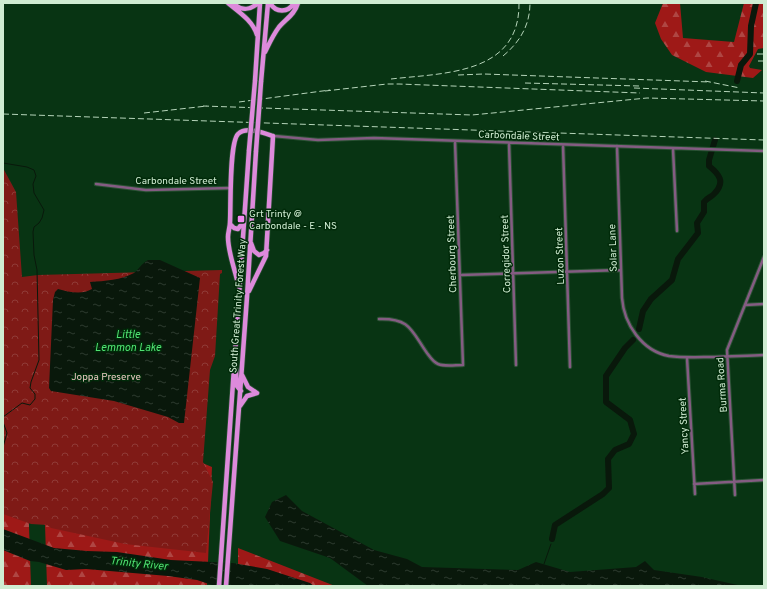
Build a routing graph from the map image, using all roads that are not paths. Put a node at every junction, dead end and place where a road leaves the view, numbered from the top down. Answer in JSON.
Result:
{"nodes":[{"id":1,"x":228,"y":3,"type":"edge"},
{"id":2,"x":232,"y":3,"type":"edge"},
{"id":3,"x":259,"y":3,"type":"edge"},
{"id":4,"x":269,"y":3,"type":"edge"},
{"id":5,"x":294,"y":3,"type":"edge"},
{"id":6,"x":298,"y":3,"type":"edge"},
{"id":7,"x":258,"y":37,"type":"junction"},
{"id":8,"x":264,"y":56,"type":"junction"},
{"id":9,"x":273,"y":136,"type":"junction"},
{"id":10,"x":455,"y":141,"type":"junction"},
{"id":11,"x":509,"y":143,"type":"junction"},
{"id":12,"x":563,"y":145,"type":"junction"},
{"id":13,"x":617,"y":146,"type":"junction"},
{"id":14,"x":673,"y":149,"type":"junction"},
{"id":15,"x":764,"y":151,"type":"edge"},
{"id":16,"x":96,"y":184,"type":"dead end"},
{"id":17,"x":231,"y":188,"type":"junction"},
{"id":18,"x":244,"y":221,"type":"junction"},
{"id":19,"x":230,"y":223,"type":"junction"},
{"id":20,"x":677,"y":231,"type":"dead end"},
{"id":21,"x":250,"y":240,"type":"junction"},
{"id":22,"x":266,"y":250,"type":"junction"},
{"id":23,"x":764,"y":257,"type":"edge"},
{"id":24,"x":621,"y":270,"type":"junction"},
{"id":25,"x":567,"y":271,"type":"junction"},
{"id":26,"x":513,"y":273,"type":"junction"},
{"id":27,"x":460,"y":275,"type":"junction"},
{"id":28,"x":240,"y":292,"type":"junction"},
{"id":29,"x":247,"y":297,"type":"junction"},
{"id":30,"x":764,"y":304,"type":"edge"},
{"id":31,"x":744,"y":305,"type":"junction"},
{"id":32,"x":379,"y":319,"type":"dead end"},
{"id":33,"x":764,"y":355,"type":"edge"},
{"id":34,"x":727,"y":356,"type":"junction"},
{"id":35,"x":687,"y":358,"type":"junction"},
{"id":36,"x":235,"y":365,"type":"junction"},
{"id":37,"x":516,"y":365,"type":"dead end"},
{"id":38,"x":570,"y":367,"type":"dead end"},
{"id":39,"x":242,"y":374,"type":"junction"},
{"id":40,"x":241,"y":391,"type":"junction"},
{"id":41,"x":239,"y":408,"type":"junction"},
{"id":42,"x":764,"y":480,"type":"edge"},
{"id":43,"x":735,"y":482,"type":"junction"},
{"id":44,"x":694,"y":484,"type":"junction"},
{"id":45,"x":695,"y":494,"type":"dead end"},
{"id":46,"x":736,"y":495,"type":"dead end"},
{"id":47,"x":219,"y":586,"type":"edge"},
{"id":48,"x":226,"y":586,"type":"edge"}],
"edges":[{"from":1,"to":7,"type":"main road"},
{"from":2,"to":3,"type":"main road"},
{"from":3,"to":7,"type":"main road","name":"South Great Trinity Forest Way"},
{"from":4,"to":5,"type":"main road"},
{"from":4,"to":8,"type":"main road","name":"South Great Trinity Forest Way"},
{"from":6,"to":8,"type":"main road"},
{"from":7,"to":18,"type":"main road","name":"South Great Trinity Forest Way","bridge":true},
{"from":8,"to":21,"type":"main road","name":"South Great Trinity Forest Way","bridge":true},
{"from":9,"to":10,"type":"street","name":"Carbondale Street"},
{"from":9,"to":17,"type":"main road"},
{"from":9,"to":22,"type":"main road"},
{"from":10,"to":11,"type":"street","name":"Carbondale Street"},
{"from":10,"to":27,"type":"street","name":"Cherbourg Street"},
{"from":11,"to":12,"type":"street","name":"Carbondale Street"},
{"from":11,"to":26,"type":"street","name":"Corregidor Street"},
{"from":12,"to":13,"type":"street","name":"Carbondale Street"},
{"from":12,"to":25,"type":"street","name":"Luzon Street"},
{"from":13,"to":14,"type":"street","name":"Carbondale Street"},
{"from":13,"to":24,"type":"street","name":"Solar Lane"},
{"from":14,"to":15,"type":"street","name":"Carbondale Street"},
{"from":14,"to":20,"type":"street"},
{"from":16,"to":17,"type":"street","name":"Carbondale Street"},
{"from":17,"to":19,"type":"main road"},
{"from":18,"to":19,"type":"main road"},
{"from":18,"to":28,"type":"main road","name":"South Great Trinity Forest Way"},
{"from":19,"to":28,"type":"main road"},
{"from":21,"to":22,"type":"main road"},
{"from":21,"to":29,"type":"main road","name":"South Great Trinity Forest Way"},
{"from":22,"to":29,"type":"main road"},
{"from":23,"to":31,"type":"street","name":"Burma Road"},
{"from":24,"to":25,"type":"street"},
{"from":24,"to":35,"type":"street","name":"Solar Lane"},
{"from":25,"to":26,"type":"street"},
{"from":25,"to":38,"type":"street","name":"Luzon Street"},
{"from":26,"to":27,"type":"street"},
{"from":26,"to":37,"type":"street","name":"Corregidor Street"},
{"from":27,"to":32,"type":"street","name":"Cherbourg Street"},
{"from":28,"to":36,"type":"main road","name":"South Great Trinity Forest Way"},
{"from":29,"to":39,"type":"main road","name":"South Great Trinity Forest Way"},
{"from":30,"to":31,"type":"street"},
{"from":31,"to":34,"type":"street","name":"Burma Road"},
{"from":33,"to":34,"type":"street","name":"Solar Lane"},
{"from":34,"to":35,"type":"street","name":"Solar Lane"},
{"from":34,"to":43,"type":"street","name":"Burma Road"},
{"from":35,"to":44,"type":"street","name":"Yancy Street"},
{"from":36,"to":40,"type":"main road"},
{"from":36,"to":47,"type":"main road","name":"South Great Trinity Forest Way"},
{"from":39,"to":40,"type":"main road","name":"South Great Trinity Forest Way"},
{"from":39,"to":41,"type":"main road"},
{"from":40,"to":41,"type":"main road","name":"South Great Trinity Forest Way"},
{"from":41,"to":48,"type":"main road","name":"South Great Trinity Forest Way"},
{"from":42,"to":43,"type":"street"},
{"from":43,"to":44,"type":"street"},
{"from":43,"to":46,"type":"street","name":"Burma Road"},
{"from":44,"to":45,"type":"street","name":"Yancy Street"}]}
